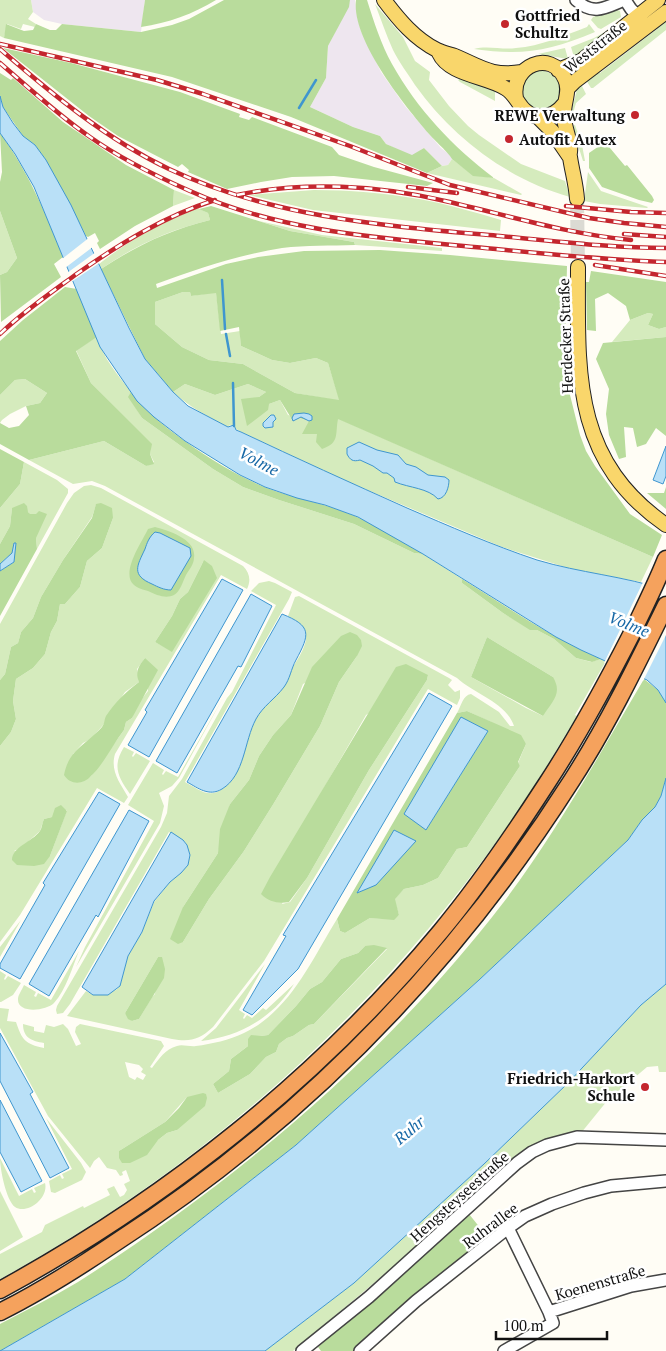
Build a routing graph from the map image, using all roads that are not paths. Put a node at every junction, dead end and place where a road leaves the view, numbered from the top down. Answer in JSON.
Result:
{"nodes":[{"id":1,"x":384,"y":0,"type":"edge"},
{"id":2,"x":576,"y":0,"type":"edge"},
{"id":3,"x":624,"y":0,"type":"edge"},
{"id":4,"x":658,"y":0,"type":"edge"},
{"id":5,"x":666,"y":12,"type":"edge"},
{"id":6,"x":638,"y":16,"type":"junction"},
{"id":7,"x":438,"y":51,"type":"junction"},
{"id":8,"x":558,"y":70,"type":"junction"},
{"id":9,"x":522,"y":72,"type":"junction"},
{"id":10,"x":568,"y":88,"type":"junction"},
{"id":11,"x":516,"y":98,"type":"junction"},
{"id":12,"x":565,"y":103,"type":"junction"},
{"id":13,"x":538,"y":116,"type":"junction"},
{"id":14,"x":570,"y":157,"type":"junction"},
{"id":15,"x":577,"y":199,"type":"tunnel mouth"},
{"id":16,"x":578,"y":267,"type":"tunnel mouth"},
{"id":17,"x":666,"y":525,"type":"edge"},
{"id":18,"x":666,"y":559,"type":"edge"},
{"id":19,"x":666,"y":605,"type":"edge"},
{"id":20,"x":666,"y":1140,"type":"edge"},
{"id":21,"x":666,"y":1181,"type":"edge"},
{"id":22,"x":508,"y":1228,"type":"junction"},
{"id":23,"x":666,"y":1280,"type":"edge"},
{"id":24,"x":0,"y":1290,"type":"edge"},
{"id":25,"x":0,"y":1312,"type":"edge"},
{"id":26,"x":549,"y":1312,"type":"junction"},
{"id":27,"x":302,"y":1351,"type":"edge"},
{"id":28,"x":360,"y":1351,"type":"edge"},
{"id":29,"x":504,"y":1351,"type":"edge"}],
"edges":[{"from":1,"to":7,"type":"main road"},
{"from":2,"to":3,"type":"street"},
{"from":3,"to":6,"type":"street"},
{"from":4,"to":6,"type":"main road","name":"Weststraße"},
{"from":5,"to":10,"type":"main road","name":"Weststraße"},
{"from":6,"to":8,"type":"main road","name":"Weststraße"},
{"from":7,"to":9,"type":"main road"},
{"from":7,"to":11,"type":"main road"},
{"from":8,"to":9,"type":"main road"},
{"from":8,"to":10,"type":"main road"},
{"from":9,"to":11,"type":"main road"},
{"from":10,"to":12,"type":"main road"},
{"from":11,"to":13,"type":"main road"},
{"from":12,"to":13,"type":"main road"},
{"from":12,"to":14,"type":"main road"},
{"from":13,"to":14,"type":"main road"},
{"from":14,"to":15,"type":"main road"},
{"from":16,"to":17,"type":"main road","name":"Herdecker Straße"},
{"from":18,"to":24,"type":"highway"},
{"from":19,"to":25,"type":"highway"},
{"from":20,"to":27,"type":"street","name":"Hengsteyseestraße"},
{"from":21,"to":22,"type":"street","name":"Ruhrallee"},
{"from":22,"to":26,"type":"street"},
{"from":22,"to":28,"type":"street","name":"Ruhrallee"},
{"from":23,"to":26,"type":"street","name":"Koenenstraße"},
{"from":26,"to":29,"type":"street","name":"Koenenstraße"}]}
